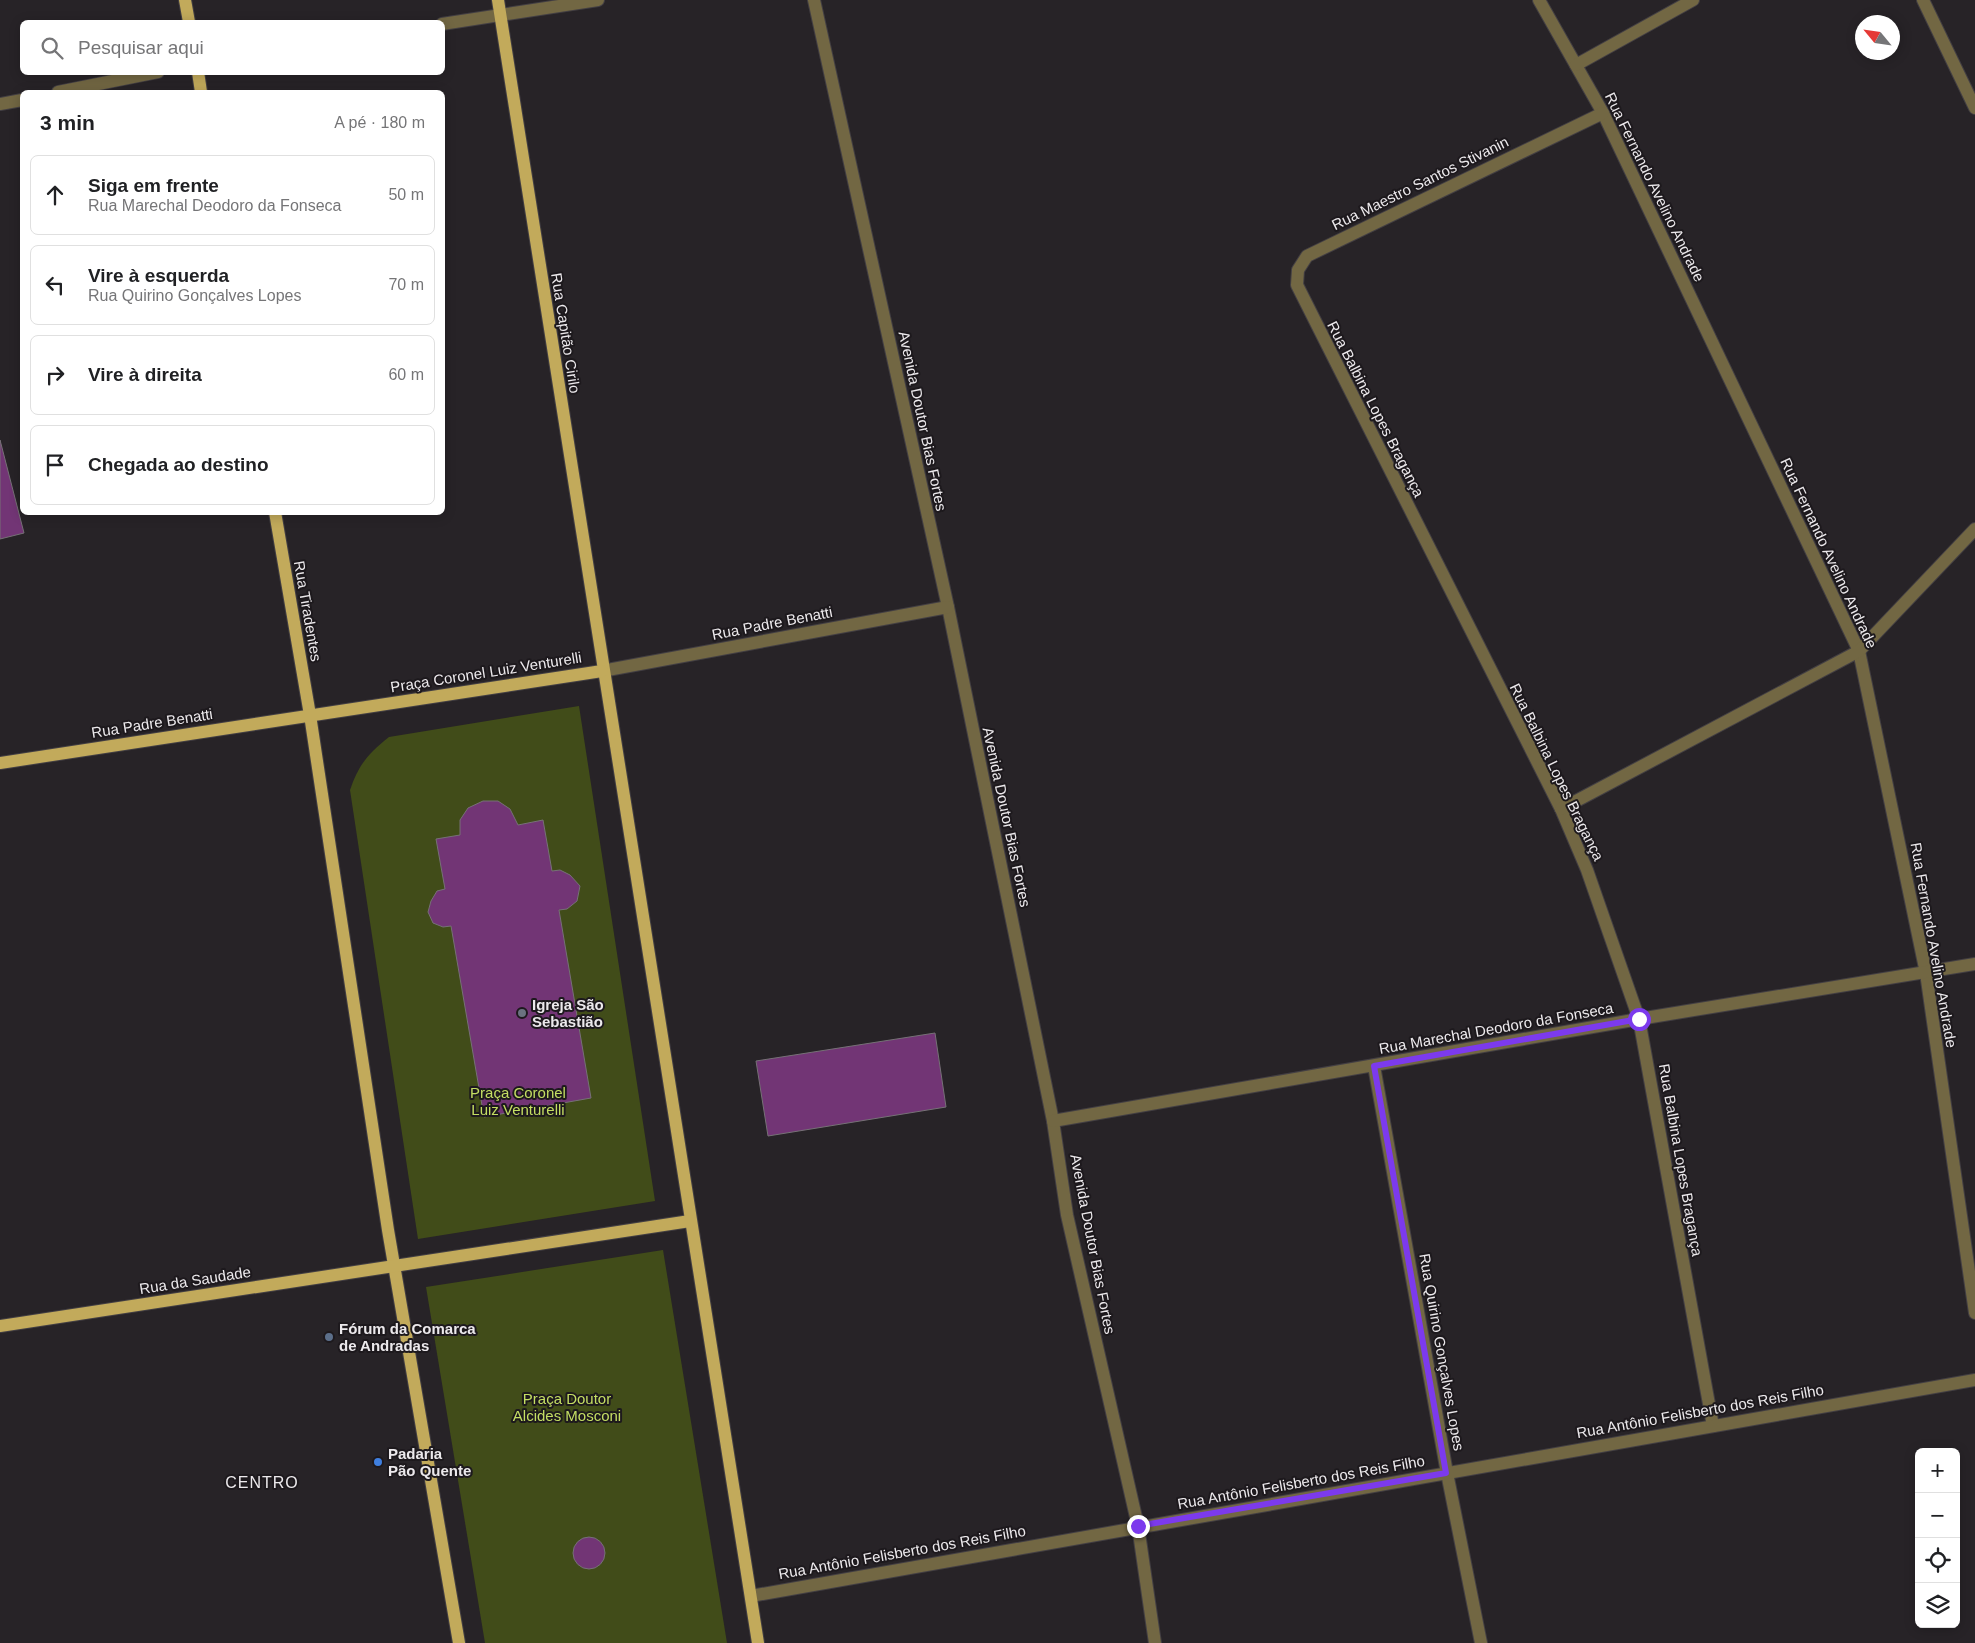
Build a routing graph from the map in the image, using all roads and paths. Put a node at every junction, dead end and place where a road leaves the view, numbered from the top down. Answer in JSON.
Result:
{"nodes":[{"id":1,"x":185,"y":0,"type":"edge"},
{"id":2,"x":498,"y":0,"type":"edge"},
{"id":3,"x":598,"y":0,"type":"edge"},
{"id":4,"x":814,"y":0,"type":"edge"},
{"id":5,"x":1539,"y":0,"type":"edge"},
{"id":6,"x":1693,"y":0,"type":"edge"},
{"id":7,"x":1923,"y":0,"type":"edge"},
{"id":8,"x":500,"y":15,"type":"junction"},
{"id":9,"x":189,"y":20,"type":"edge"},
{"id":10,"x":445,"y":24,"type":"edge"},
{"id":11,"x":1576,"y":65,"type":"junction"},
{"id":12,"x":143,"y":75,"type":"edge"},
{"id":13,"x":198,"y":75,"type":"edge"},
{"id":14,"x":68,"y":90,"type":"edge"},
{"id":15,"x":201,"y":90,"type":"edge"},
{"id":16,"x":20,"y":100,"type":"edge"},
{"id":17,"x":0,"y":104,"type":"edge"},
{"id":18,"x":1975,"y":108,"type":"edge"},
{"id":19,"x":1603,"y":113,"type":"junction"},
{"id":20,"x":1309,"y":312,"type":"joint"},
{"id":21,"x":276,"y":515,"type":"edge"},
{"id":22,"x":1975,"y":529,"type":"edge"},
{"id":23,"x":948,"y":607,"type":"junction"},
{"id":24,"x":1859,"y":650,"type":"junction"},
{"id":25,"x":602,"y":671,"type":"junction"},
{"id":26,"x":310,"y":715,"type":"junction"},
{"id":27,"x":0,"y":763,"type":"edge"},
{"id":28,"x":1561,"y":809,"type":"junction"},
{"id":29,"x":1975,"y":964,"type":"edge"},
{"id":30,"x":1926,"y":973,"type":"junction"},
{"id":31,"x":1639,"y":1019,"type":"junction"},
{"id":32,"x":1374,"y":1066,"type":"junction"},
{"id":33,"x":1053,"y":1121,"type":"junction"},
{"id":34,"x":690,"y":1221,"type":"junction"},
{"id":35,"x":394,"y":1266,"type":"junction"},
{"id":36,"x":1975,"y":1313,"type":"edge"},
{"id":37,"x":0,"y":1326,"type":"edge"},
{"id":38,"x":1975,"y":1380,"type":"edge"},
{"id":39,"x":1712,"y":1426,"type":"junction"},
{"id":40,"x":1446,"y":1473,"type":"junction"},
{"id":41,"x":1138,"y":1526,"type":"junction"},
{"id":42,"x":751,"y":1596,"type":"junction"},
{"id":43,"x":459,"y":1643,"type":"edge"},
{"id":44,"x":758,"y":1643,"type":"edge"},
{"id":45,"x":1155,"y":1643,"type":"edge"},
{"id":46,"x":1481,"y":1643,"type":"edge"}],
"edges":[{"from":1,"to":9,"type":"main road"},
{"from":2,"to":8,"type":"main road","name":"Rua Capitão Cirilo"},
{"from":3,"to":8,"type":"street"},
{"from":4,"to":23,"type":"street","name":"Avenida Doutor Bias Fortes"},
{"from":5,"to":11,"type":"street","name":"Rua Fernando Avelino Andrade"},
{"from":6,"to":11,"type":"street"},
{"from":7,"to":18,"type":"street"},
{"from":8,"to":10,"type":"street"},
{"from":8,"to":25,"type":"main road","name":"Rua Capitão Cirilo"},
{"from":11,"to":19,"type":"street","name":"Rua Fernando Avelino Andrade"},
{"from":12,"to":14,"type":"street"},
{"from":13,"to":15,"type":"main road"},
{"from":16,"to":17,"type":"street"},
{"from":19,"to":20,"type":"street","name":"Rua Maestro Santos Stivanin"},
{"from":19,"to":24,"type":"street","name":"Rua Fernando Avelino Andrade"},
{"from":20,"to":28,"type":"street","name":"Rua Balbina Lopes Bragança"},
{"from":21,"to":26,"type":"main road","name":"Rua Tiradentes"},
{"from":22,"to":24,"type":"street"},
{"from":23,"to":25,"type":"street","name":"Rua Padre Benatti"},
{"from":23,"to":33,"type":"street","name":"Avenida Doutor Bias Fortes"},
{"from":24,"to":28,"type":"street"},
{"from":24,"to":30,"type":"street","name":"Rua Fernando Avelino Andrade"},
{"from":25,"to":26,"type":"main road","name":"Praça Coronel Luiz Venturelli"},
{"from":25,"to":34,"type":"main road","name":"Praça Coronel Luiz Venturelli"},
{"from":26,"to":27,"type":"main road","name":"Rua Padre Benatti"},
{"from":26,"to":35,"type":"main road"},
{"from":28,"to":31,"type":"street","name":"Rua Balbina Lopes Bragança"},
{"from":29,"to":30,"type":"street","name":"Rua Marechal Deodoro da Fonseca"},
{"from":30,"to":31,"type":"street","name":"Rua Marechal Deodoro da Fonseca"},
{"from":30,"to":36,"type":"street","name":"Rua Fernando Avelino Andrade"},
{"from":31,"to":32,"type":"street","name":"Rua Marechal Deodoro da Fonseca"},
{"from":31,"to":39,"type":"street","name":"Rua Balbina Lopes Bragança"},
{"from":32,"to":33,"type":"street","name":"Rua Marechal Deodoro da Fonseca"},
{"from":32,"to":40,"type":"street","name":"Rua Quirino Gonçalves Lopes"},
{"from":33,"to":41,"type":"street","name":"Avenida Doutor Bias Fortes"},
{"from":34,"to":35,"type":"main road"},
{"from":34,"to":42,"type":"main road"},
{"from":35,"to":37,"type":"main road","name":"Rua da Saudade"},
{"from":35,"to":43,"type":"main road"},
{"from":38,"to":39,"type":"street","name":"Rua Antônio Felisberto dos Reis Filho"},
{"from":39,"to":40,"type":"street","name":"Rua Antônio Felisberto dos Reis Filho"},
{"from":40,"to":41,"type":"street","name":"Rua Antônio Felisberto dos Reis Filho"},
{"from":40,"to":46,"type":"street","name":"Rua Quirino Gonçalves Lopes"},
{"from":41,"to":42,"type":"street","name":"Rua Antônio Felisberto dos Reis Filho"},
{"from":41,"to":45,"type":"street","name":"Avenida Doutor Bias Fortes"},
{"from":42,"to":44,"type":"main road"}]}
